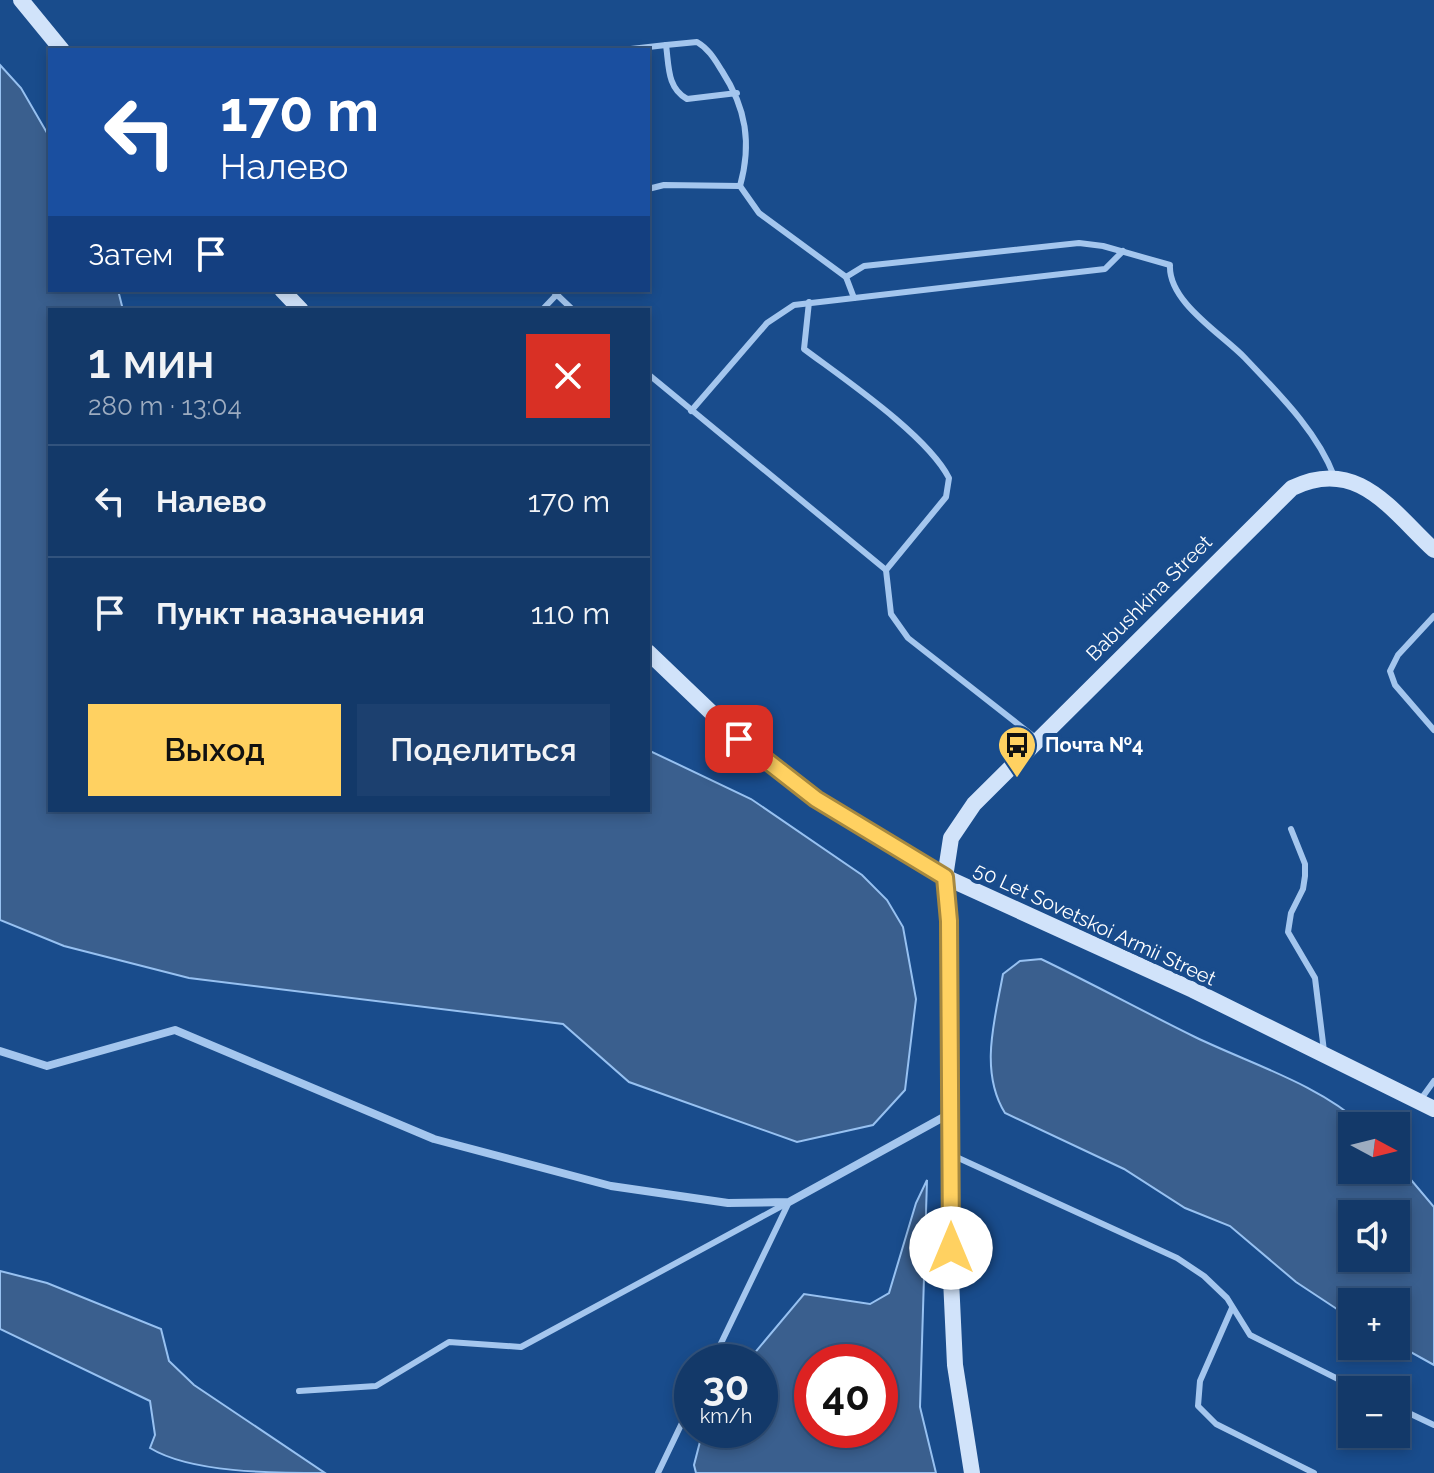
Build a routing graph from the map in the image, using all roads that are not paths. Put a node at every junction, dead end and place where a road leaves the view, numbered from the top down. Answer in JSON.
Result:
{"nodes":[{"id":1,"x":21,"y":0,"type":"edge"},
{"id":2,"x":666,"y":45,"type":"junction"},
{"id":3,"x":60,"y":48,"type":"edge"},
{"id":4,"x":640,"y":48,"type":"edge"},
{"id":5,"x":737,"y":93,"type":"junction"},
{"id":6,"x":740,"y":186,"type":"junction"},
{"id":7,"x":650,"y":188,"type":"edge"},
{"id":8,"x":1123,"y":251,"type":"junction"},
{"id":9,"x":846,"y":277,"type":"junction"},
{"id":10,"x":284,"y":292,"type":"edge"},
{"id":11,"x":556,"y":292,"type":"edge"},
{"id":12,"x":854,"y":298,"type":"junction"},
{"id":13,"x":809,"y":302,"type":"junction"},
{"id":14,"x":299,"y":308,"type":"edge"},
{"id":15,"x":544,"y":308,"type":"edge"},
{"id":16,"x":571,"y":308,"type":"edge"},
{"id":17,"x":650,"y":376,"type":"edge"},
{"id":18,"x":691,"y":411,"type":"junction"},
{"id":19,"x":1334,"y":476,"type":"junction"},
{"id":20,"x":1434,"y":550,"type":"edge"},
{"id":21,"x":886,"y":570,"type":"junction"},
{"id":22,"x":1434,"y":616,"type":"edge"},
{"id":23,"x":650,"y":654,"type":"edge"},
{"id":24,"x":1434,"y":730,"type":"edge"},
{"id":25,"x":1037,"y":739,"type":"junction"},
{"id":26,"x":1291,"y":829,"type":"dead end"},
{"id":27,"x":945,"y":877,"type":"junction"},
{"id":28,"x":0,"y":1051,"type":"edge"},
{"id":29,"x":1324,"y":1054,"type":"junction"},
{"id":30,"x":1434,"y":1081,"type":"edge"},
{"id":31,"x":1426,"y":1105,"type":"edge"},
{"id":32,"x":951,"y":1113,"type":"junction"},
{"id":33,"x":951,"y":1154,"type":"junction"},
{"id":34,"x":789,"y":1202,"type":"junction"},
{"id":35,"x":1232,"y":1308,"type":"junction"},
{"id":36,"x":721,"y":1344,"type":"edge"},
{"id":37,"x":1338,"y":1380,"type":"edge"},
{"id":38,"x":299,"y":1391,"type":"dead end"},
{"id":39,"x":1410,"y":1414,"type":"edge"},
{"id":40,"x":1434,"y":1425,"type":"edge"},
{"id":41,"x":674,"y":1440,"type":"edge"},
{"id":42,"x":658,"y":1473,"type":"edge"},
{"id":43,"x":972,"y":1473,"type":"edge"},
{"id":44,"x":1314,"y":1473,"type":"edge"}],
"edges":[{"from":1,"to":3,"type":"street"},
{"from":2,"to":4,"type":"lane"},
{"from":2,"to":5,"type":"lane"},
{"from":2,"to":5,"type":"lane"},
{"from":5,"to":6,"type":"lane"},
{"from":6,"to":7,"type":"lane"},
{"from":6,"to":9,"type":"lane"},
{"from":8,"to":9,"type":"lane"},
{"from":8,"to":12,"type":"lane"},
{"from":8,"to":19,"type":"lane"},
{"from":9,"to":12,"type":"lane"},
{"from":10,"to":14,"type":"street"},
{"from":11,"to":15,"type":"lane"},
{"from":11,"to":16,"type":"lane"},
{"from":12,"to":13,"type":"lane"},
{"from":13,"to":18,"type":"lane"},
{"from":13,"to":21,"type":"lane"},
{"from":17,"to":18,"type":"lane"},
{"from":18,"to":21,"type":"lane"},
{"from":19,"to":20,"type":"street"},
{"from":19,"to":25,"type":"street","name":"Babushkina Street"},
{"from":21,"to":25,"type":"lane"},
{"from":22,"to":24,"type":"lane"},
{"from":23,"to":27,"type":"street","name":"50 Let Sovetskoi Armii Street"},
{"from":25,"to":27,"type":"street","name":"Babushkina Street"},
{"from":26,"to":29,"type":"lane"},
{"from":27,"to":29,"type":"street","name":"50 Let Sovetskoi Armii Street"},
{"from":27,"to":32,"type":"street","name":"Babushkina Street"},
{"from":28,"to":34,"type":"street"},
{"from":29,"to":31,"type":"street","name":"50 Let Sovetskoi Armii Street"},
{"from":30,"to":31,"type":"lane"},
{"from":32,"to":33,"type":"street","name":"Babushkina Street"},
{"from":32,"to":34,"type":"street"},
{"from":33,"to":35,"type":"lane"},
{"from":33,"to":43,"type":"street","name":"Babushkina Street"},
{"from":34,"to":36,"type":"lane"},
{"from":34,"to":38,"type":"lane"},
{"from":35,"to":37,"type":"lane"},
{"from":35,"to":44,"type":"lane"},
{"from":39,"to":40,"type":"lane"},
{"from":41,"to":42,"type":"lane"}]}
